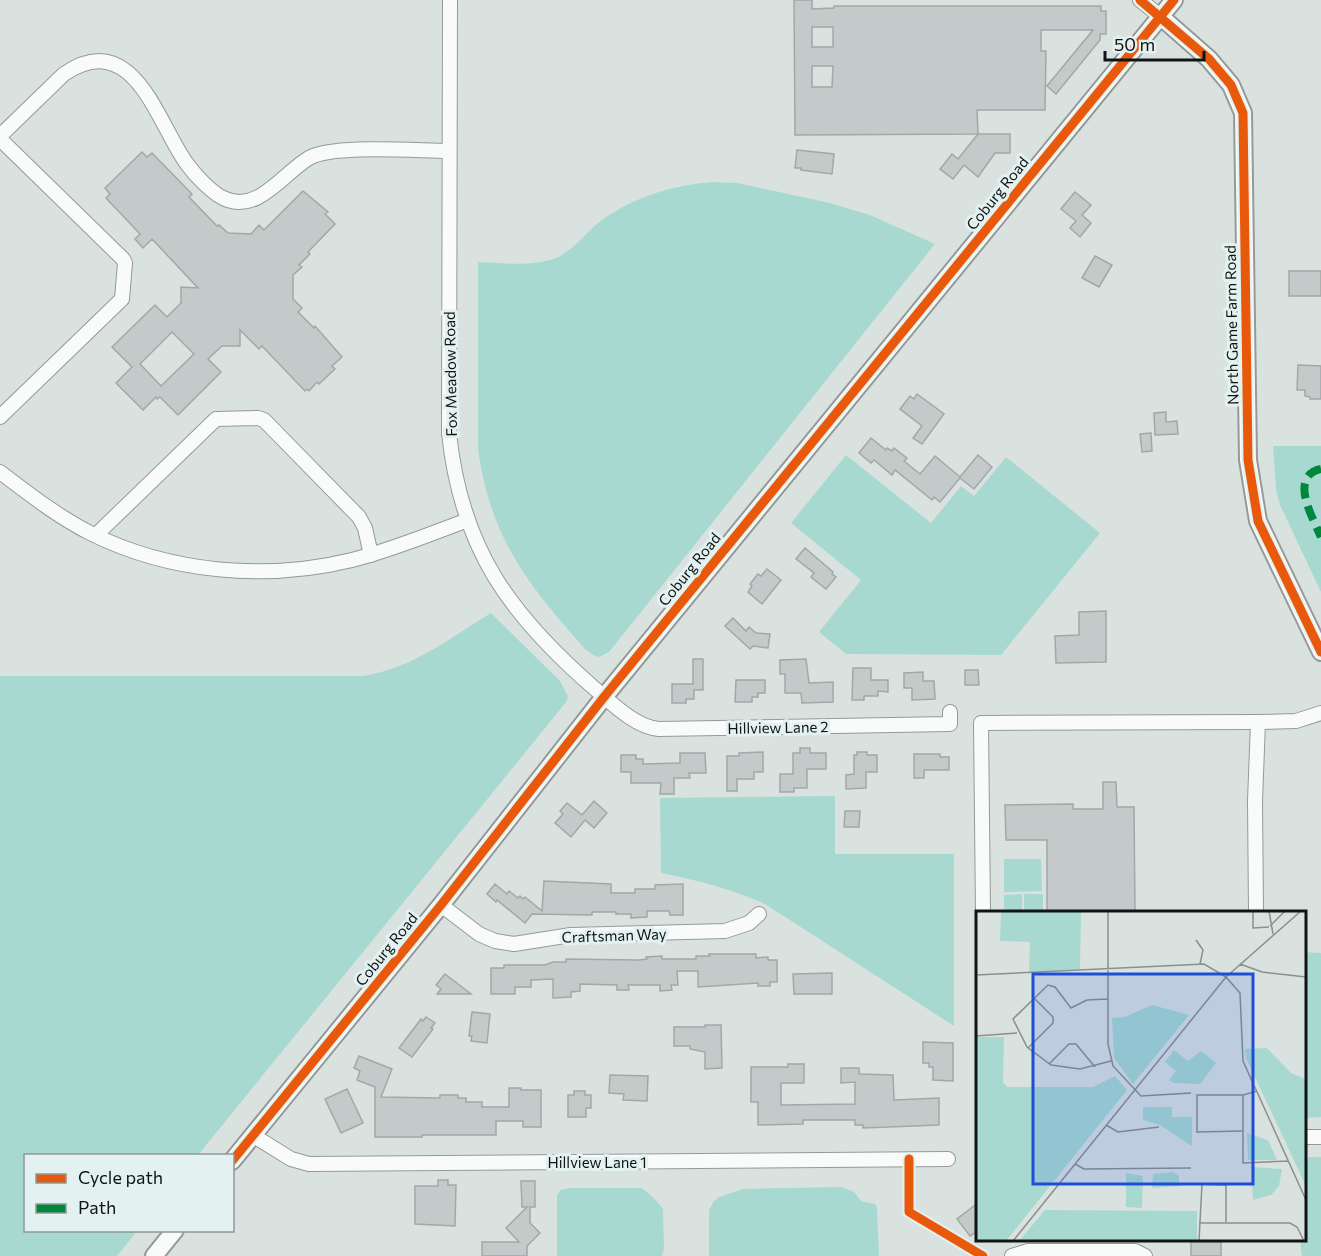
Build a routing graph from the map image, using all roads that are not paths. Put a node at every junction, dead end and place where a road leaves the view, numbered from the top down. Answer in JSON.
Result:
{"nodes":[{"id":1,"x":450,"y":0,"type":"edge"},
{"id":2,"x":1140,"y":0,"type":"edge"},
{"id":3,"x":1174,"y":0,"type":"edge"},
{"id":4,"x":1160,"y":16,"type":"junction"},
{"id":5,"x":0,"y":138,"type":"edge"},
{"id":6,"x":449,"y":151,"type":"junction"},
{"id":7,"x":0,"y":417,"type":"edge"},
{"id":8,"x":0,"y":472,"type":"edge"},
{"id":9,"x":468,"y":520,"type":"junction"},
{"id":10,"x":96,"y":536,"type":"junction"},
{"id":11,"x":371,"y":555,"type":"junction"},
{"id":12,"x":1321,"y":652,"type":"edge"},
{"id":13,"x":604,"y":697,"type":"junction"},
{"id":14,"x":950,"y":712,"type":"dead end"},
{"id":15,"x":1321,"y":713,"type":"edge"},
{"id":16,"x":1258,"y":722,"type":"junction"},
{"id":17,"x":441,"y":905,"type":"junction"},
{"id":18,"x":983,"y":911,"type":"edge"},
{"id":19,"x":1256,"y":911,"type":"edge"},
{"id":20,"x":759,"y":914,"type":"dead end"},
{"id":21,"x":254,"y":1136,"type":"junction"},
{"id":22,"x":234,"y":1159,"type":"edge"},
{"id":23,"x":948,"y":1159,"type":"dead end"},
{"id":24,"x":173,"y":1232,"type":"edge"},
{"id":25,"x":154,"y":1256,"type":"edge"},
{"id":26,"x":1012,"y":1256,"type":"edge"},
{"id":27,"x":1145,"y":1256,"type":"edge"}],
"edges":[{"from":1,"to":6,"type":"street","name":"Fox Meadow Road"},
{"from":2,"to":4,"type":"street"},
{"from":3,"to":4,"type":"main road","name":"Coburg Road"},
{"from":4,"to":12,"type":"main road","name":"North Game Farm Road"},
{"from":4,"to":13,"type":"main road","name":"Coburg Road"},
{"from":5,"to":6,"type":"street"},
{"from":5,"to":7,"type":"street"},
{"from":6,"to":9,"type":"street","name":"Fox Meadow Road"},
{"from":8,"to":10,"type":"street"},
{"from":9,"to":11,"type":"street"},
{"from":9,"to":13,"type":"street","name":"Fox Meadow Road"},
{"from":10,"to":11,"type":"street"},
{"from":10,"to":11,"type":"street"},
{"from":13,"to":14,"type":"street","name":"Hillview Lane 2"},
{"from":13,"to":17,"type":"main road","name":"Coburg Road"},
{"from":15,"to":16,"type":"street"},
{"from":16,"to":18,"type":"street"},
{"from":16,"to":19,"type":"street"},
{"from":17,"to":20,"type":"street","name":"Craftsman Way"},
{"from":17,"to":21,"type":"main road","name":"Coburg Road"},
{"from":21,"to":22,"type":"main road","name":"Coburg Road"},
{"from":21,"to":23,"type":"street","name":"Hillview Lane 1"},
{"from":24,"to":25,"type":"main road"},
{"from":26,"to":27,"type":"street"}]}
